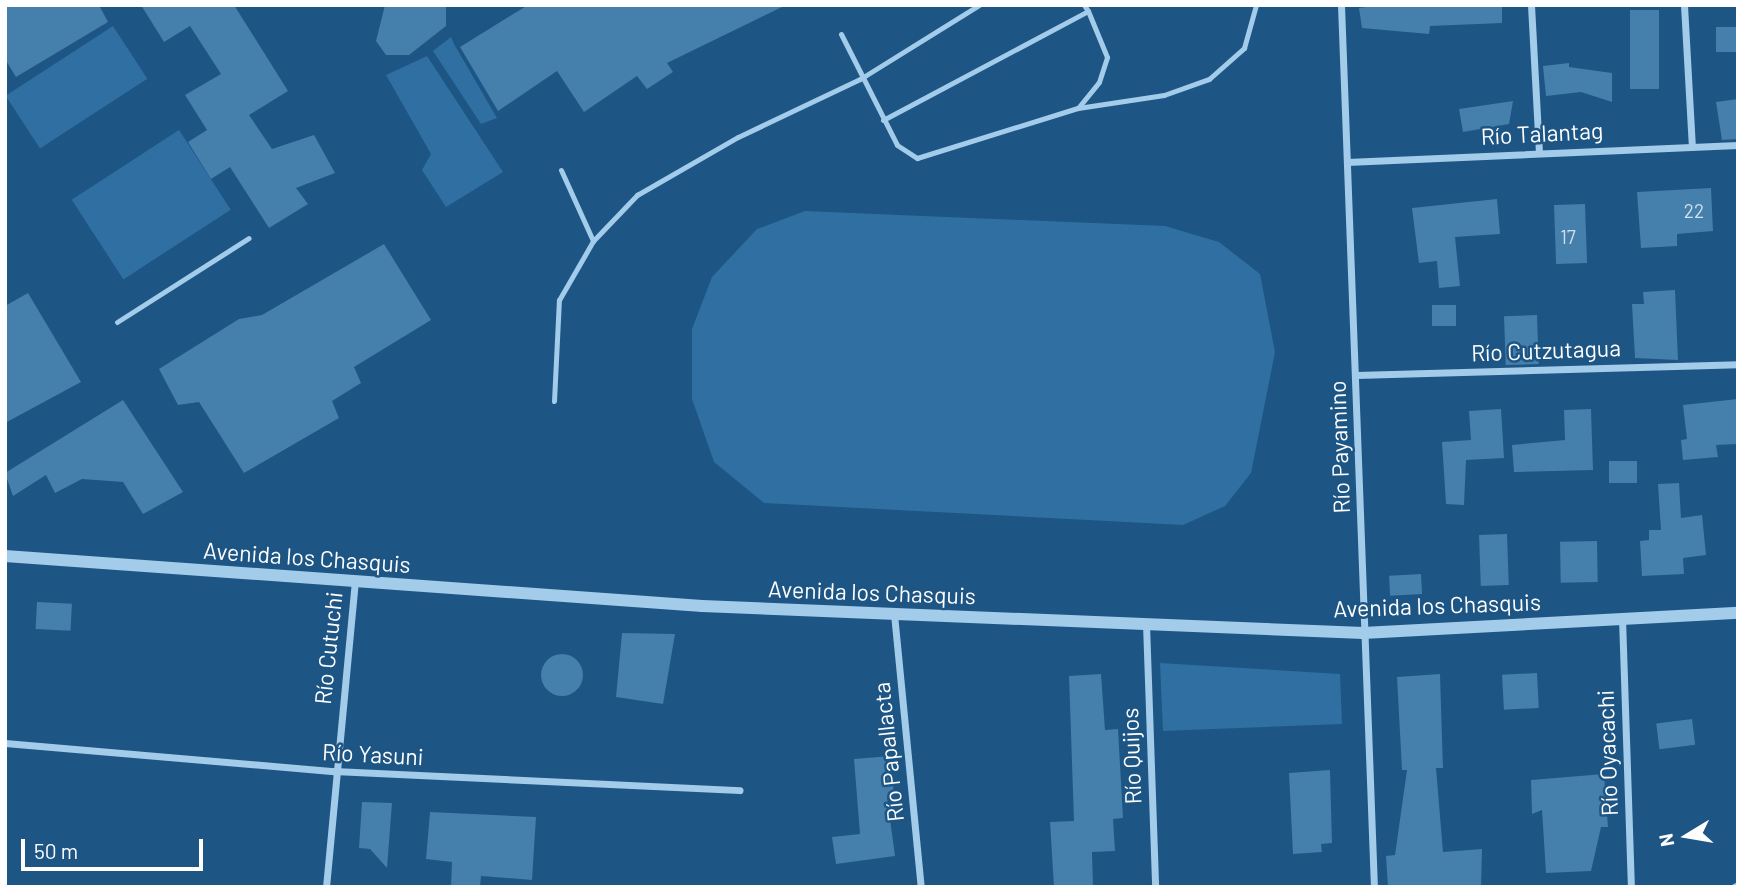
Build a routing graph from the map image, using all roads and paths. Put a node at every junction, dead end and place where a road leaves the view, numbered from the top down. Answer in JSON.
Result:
{"nodes":[{"id":1,"x":979,"y":5,"type":"edge"},
{"id":2,"x":1256,"y":5,"type":"edge"},
{"id":3,"x":1341,"y":5,"type":"edge"},
{"id":4,"x":1531,"y":5,"type":"edge"},
{"id":5,"x":1684,"y":5,"type":"edge"},
{"id":6,"x":1086,"y":8,"type":"edge"},
{"id":7,"x":841,"y":34,"type":"dead end"},
{"id":8,"x":860,"y":79,"type":"junction"},
{"id":9,"x":1078,"y":108,"type":"junction"},
{"id":10,"x":883,"y":120,"type":"junction"},
{"id":11,"x":1738,"y":145,"type":"edge"},
{"id":12,"x":1692,"y":146,"type":"junction"},
{"id":13,"x":1539,"y":152,"type":"junction"},
{"id":14,"x":1348,"y":162,"type":"junction"},
{"id":15,"x":561,"y":170,"type":"dead end"},
{"id":16,"x":249,"y":238,"type":"dead end"},
{"id":17,"x":593,"y":241,"type":"junction"},
{"id":18,"x":117,"y":322,"type":"dead end"},
{"id":19,"x":1738,"y":364,"type":"edge"},
{"id":20,"x":1356,"y":375,"type":"junction"},
{"id":21,"x":554,"y":401,"type":"dead end"},
{"id":22,"x":5,"y":556,"type":"edge"},
{"id":23,"x":355,"y":581,"type":"junction"},
{"id":24,"x":1738,"y":613,"type":"edge"},
{"id":25,"x":894,"y":614,"type":"junction"},
{"id":26,"x":1622,"y":617,"type":"junction"},
{"id":27,"x":1146,"y":624,"type":"junction"},
{"id":28,"x":1363,"y":633,"type":"junction"},
{"id":29,"x":5,"y":743,"type":"edge"},
{"id":30,"x":334,"y":771,"type":"junction"},
{"id":31,"x":740,"y":790,"type":"dead end"},
{"id":32,"x":326,"y":887,"type":"edge"},
{"id":33,"x":921,"y":887,"type":"edge"},
{"id":34,"x":1155,"y":887,"type":"edge"},
{"id":35,"x":1374,"y":887,"type":"edge"},
{"id":36,"x":1631,"y":887,"type":"edge"}],
"edges":[{"from":1,"to":8,"type":"lane"},
{"from":2,"to":9,"type":"lane"},
{"from":3,"to":14,"type":"street","name":"Río Payamino"},
{"from":4,"to":13,"type":"street"},
{"from":5,"to":12,"type":"street"},
{"from":6,"to":9,"type":"lane"},
{"from":6,"to":10,"type":"lane"},
{"from":7,"to":8,"type":"lane"},
{"from":8,"to":10,"type":"lane"},
{"from":8,"to":17,"type":"lane"},
{"from":9,"to":10,"type":"lane"},
{"from":11,"to":12,"type":"street","name":"Río Talantag"},
{"from":12,"to":13,"type":"street","name":"Río Talantag"},
{"from":13,"to":14,"type":"street","name":"Río Talantag"},
{"from":14,"to":20,"type":"street","name":"Río Payamino"},
{"from":15,"to":17,"type":"lane"},
{"from":16,"to":18,"type":"lane"},
{"from":17,"to":21,"type":"lane"},
{"from":19,"to":20,"type":"street","name":"Río Cutzutagua"},
{"from":20,"to":28,"type":"street","name":"Río Payamino"},
{"from":22,"to":23,"type":"street","name":"Avenida los Chasquis"},
{"from":23,"to":25,"type":"street","name":"Avenida los Chasquis"},
{"from":23,"to":30,"type":"street","name":"Río Cutuchi"},
{"from":24,"to":26,"type":"street","name":"Avenida los Chasquis"},
{"from":25,"to":27,"type":"street","name":"Avenida los Chasquis"},
{"from":25,"to":33,"type":"street","name":"Río Papallacta"},
{"from":26,"to":28,"type":"street","name":"Avenida los Chasquis"},
{"from":26,"to":36,"type":"street","name":"Río Oyacachi"},
{"from":27,"to":28,"type":"street","name":"Avenida los Chasquis"},
{"from":27,"to":34,"type":"street","name":"Río Quijos"},
{"from":28,"to":35,"type":"street","name":"Río Payamino"},
{"from":29,"to":30,"type":"street","name":"Río Yasuni"},
{"from":30,"to":31,"type":"street","name":"Río Yasuni"},
{"from":30,"to":32,"type":"street","name":"Río Cutuchi"}]}
